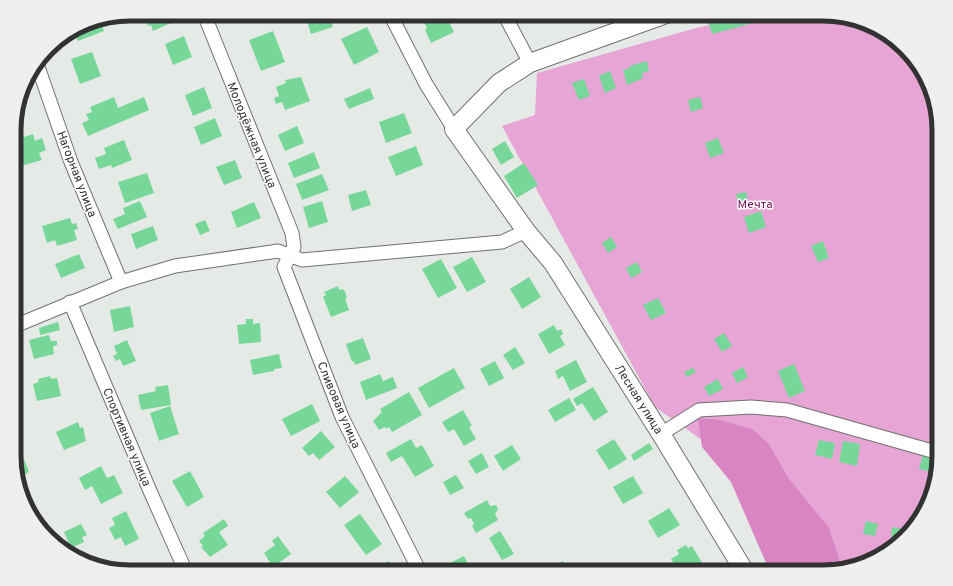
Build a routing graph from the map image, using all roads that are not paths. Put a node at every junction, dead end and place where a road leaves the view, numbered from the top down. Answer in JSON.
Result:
{"nodes":[{"id":1,"x":207,"y":21,"type":"edge"},
{"id":2,"x":394,"y":21,"type":"edge"},
{"id":3,"x":508,"y":21,"type":"edge"},
{"id":4,"x":647,"y":21,"type":"edge"},
{"id":5,"x":530,"y":63,"type":"junction"},
{"id":6,"x":39,"y":69,"type":"edge"},
{"id":7,"x":454,"y":129,"type":"junction"},
{"id":8,"x":526,"y":231,"type":"junction"},
{"id":9,"x":289,"y":256,"type":"junction"},
{"id":10,"x":121,"y":282,"type":"junction"},
{"id":11,"x":70,"y":302,"type":"junction"},
{"id":12,"x":21,"y":323,"type":"edge"},
{"id":13,"x":661,"y":434,"type":"junction"},
{"id":14,"x":932,"y":451,"type":"edge"},
{"id":15,"x":183,"y":565,"type":"edge"},
{"id":16,"x":416,"y":565,"type":"edge"},
{"id":17,"x":741,"y":565,"type":"edge"}],
"edges":[{"from":1,"to":9,"type":"street","name":"Молодёжная улица"},
{"from":2,"to":7,"type":"street"},
{"from":3,"to":5,"type":"street"},
{"from":4,"to":5,"type":"street"},
{"from":5,"to":7,"type":"street"},
{"from":6,"to":10,"type":"street","name":"Нагорная улица"},
{"from":7,"to":8,"type":"street","name":"Лесная улица"},
{"from":8,"to":9,"type":"street"},
{"from":8,"to":13,"type":"street","name":"Лесная улица"},
{"from":9,"to":10,"type":"street"},
{"from":9,"to":16,"type":"street","name":"Сливовая улица"},
{"from":10,"to":11,"type":"street"},
{"from":11,"to":12,"type":"street"},
{"from":11,"to":15,"type":"street","name":"Спортивная улица"},
{"from":13,"to":14,"type":"street"},
{"from":13,"to":17,"type":"street","name":"Лесная улица"}]}
